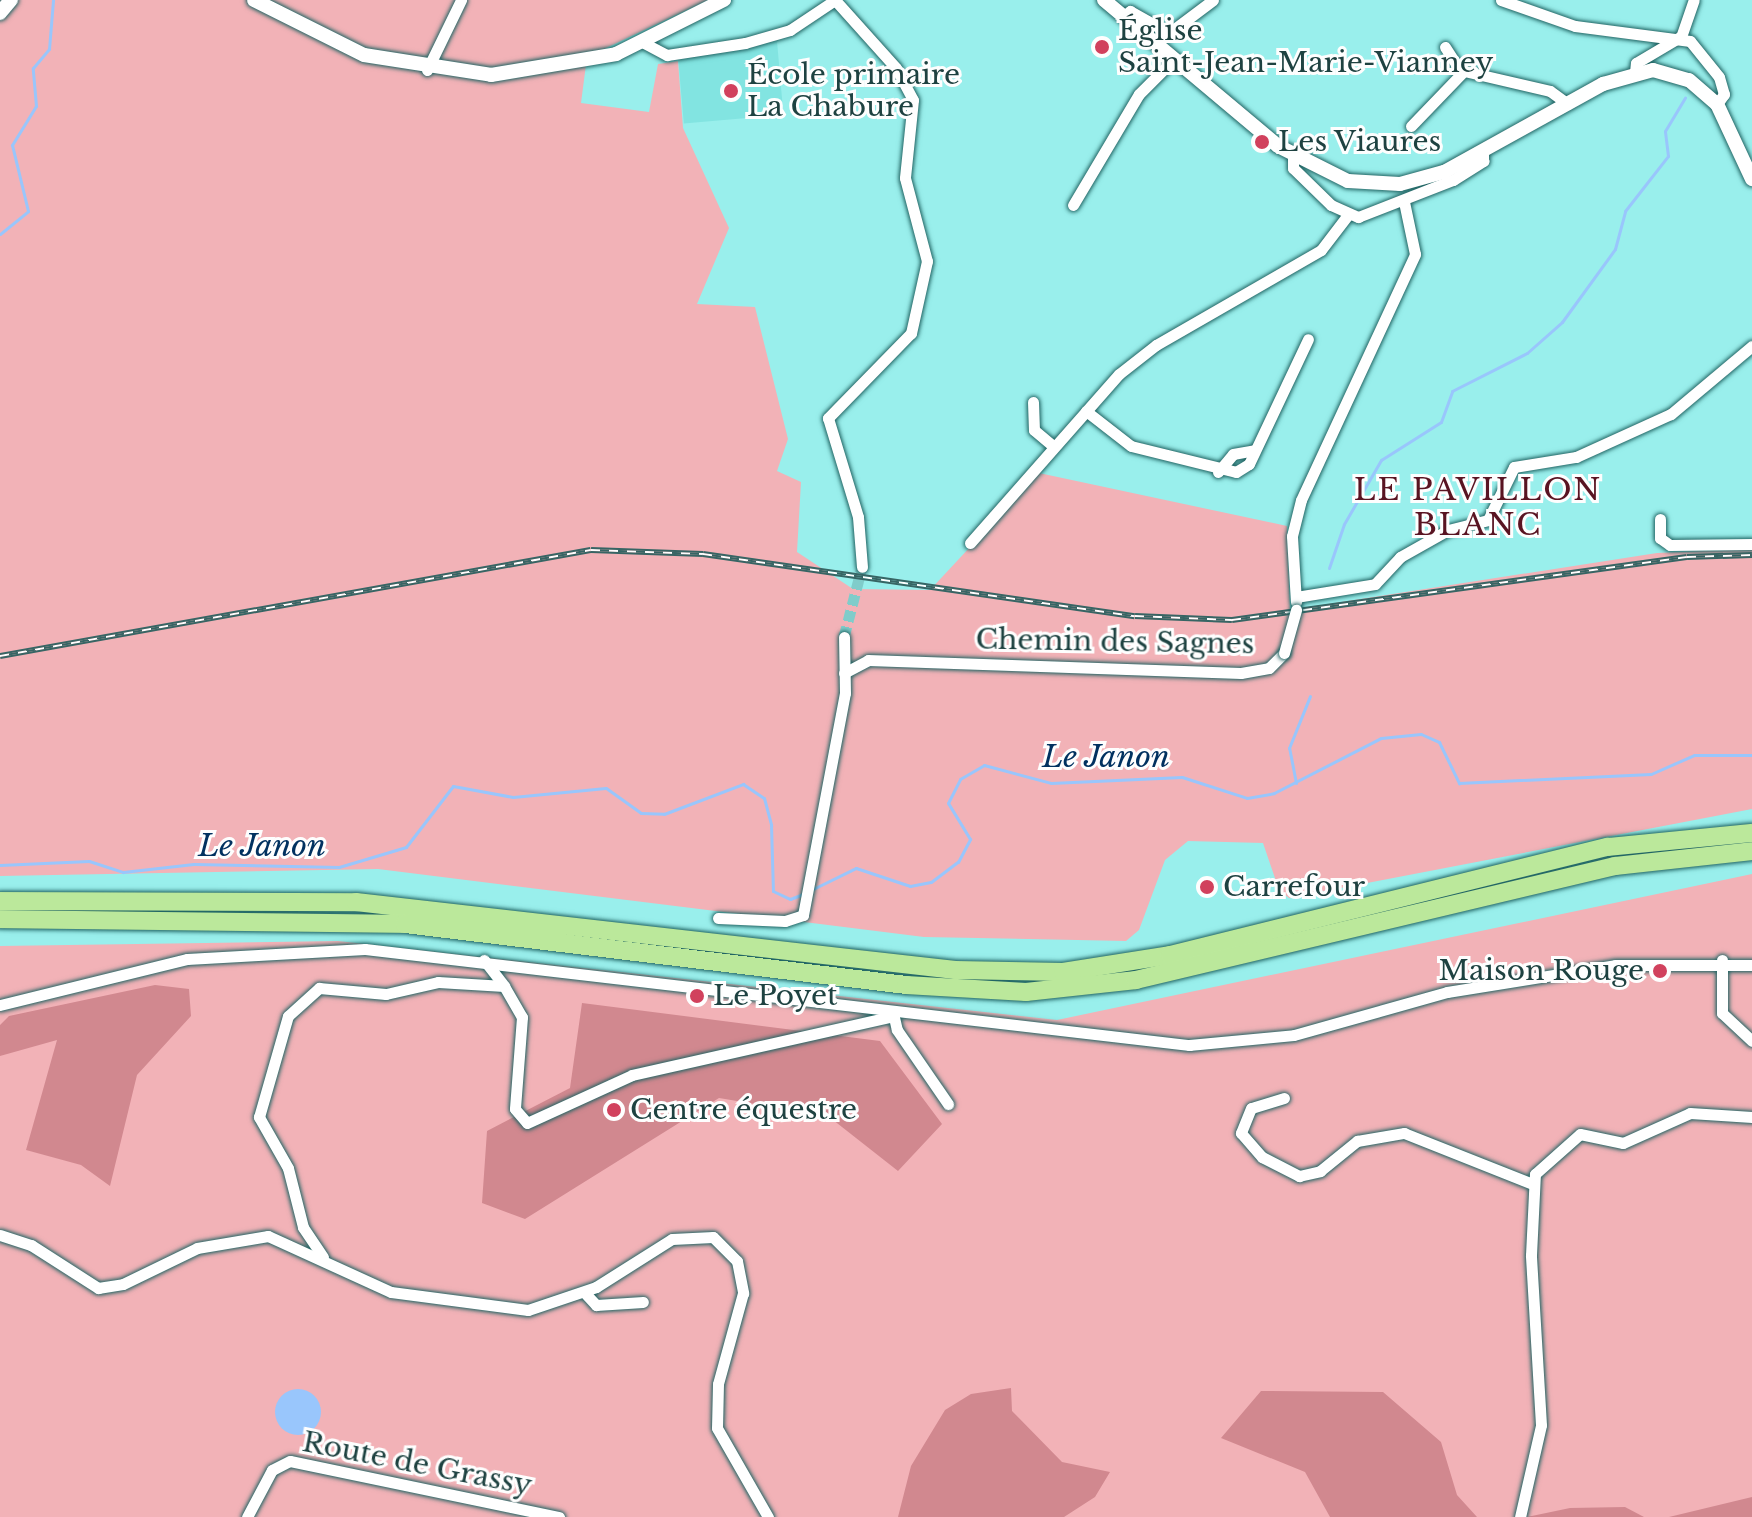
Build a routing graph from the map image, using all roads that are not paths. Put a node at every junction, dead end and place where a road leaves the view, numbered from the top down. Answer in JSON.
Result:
{"nodes":[{"id":1,"x":11,"y":0,"type":"edge"},
{"id":2,"x":254,"y":0,"type":"edge"},
{"id":3,"x":461,"y":0,"type":"edge"},
{"id":4,"x":724,"y":0,"type":"edge"},
{"id":5,"x":835,"y":0,"type":"edge"},
{"id":6,"x":1104,"y":0,"type":"edge"},
{"id":7,"x":1213,"y":0,"type":"edge"},
{"id":8,"x":1501,"y":0,"type":"edge"},
{"id":9,"x":1694,"y":0,"type":"edge"},
{"id":10,"x":0,"y":13,"type":"edge"},
{"id":11,"x":1124,"y":16,"type":"junction"},
{"id":12,"x":1681,"y":37,"type":"junction"},
{"id":13,"x":644,"y":43,"type":"junction"},
{"id":14,"x":1445,"y":47,"type":"dead end"},
{"id":15,"x":1174,"y":59,"type":"junction"},
{"id":16,"x":427,"y":71,"type":"junction"},
{"id":17,"x":1461,"y":72,"type":"junction"},
{"id":18,"x":1635,"y":72,"type":"junction"},
{"id":19,"x":1568,"y":104,"type":"junction"},
{"id":20,"x":1717,"y":104,"type":"junction"},
{"id":21,"x":1411,"y":126,"type":"dead end"},
{"id":22,"x":1483,"y":153,"type":"junction"},
{"id":23,"x":1293,"y":157,"type":"junction"},
{"id":24,"x":1752,"y":179,"type":"edge"},
{"id":25,"x":1404,"y":202,"type":"junction"},
{"id":26,"x":1073,"y":205,"type":"dead end"},
{"id":27,"x":1347,"y":216,"type":"junction"},
{"id":28,"x":1308,"y":339,"type":"dead end"},
{"id":29,"x":1752,"y":346,"type":"edge"},
{"id":30,"x":1033,"y":402,"type":"dead end"},
{"id":31,"x":1086,"y":411,"type":"junction"},
{"id":32,"x":1054,"y":447,"type":"junction"},
{"id":33,"x":1255,"y":450,"type":"junction"},
{"id":34,"x":1218,"y":472,"type":"junction"},
{"id":35,"x":1660,"y":519,"type":"dead end"},
{"id":36,"x":970,"y":543,"type":"dead end"},
{"id":37,"x":1752,"y":544,"type":"edge"},
{"id":38,"x":862,"y":567,"type":"tunnel mouth"},
{"id":39,"x":1296,"y":597,"type":"junction"},
{"id":40,"x":844,"y":637,"type":"tunnel mouth"},
{"id":41,"x":844,"y":673,"type":"junction"},
{"id":42,"x":1752,"y":833,"type":"edge"},
{"id":43,"x":1752,"y":851,"type":"edge"},
{"id":44,"x":0,"y":901,"type":"edge"},
{"id":45,"x":718,"y":918,"type":"dead end"},
{"id":46,"x":0,"y":919,"type":"edge"},
{"id":47,"x":484,"y":960,"type":"junction"},
{"id":48,"x":1722,"y":960,"type":"junction"},
{"id":49,"x":1752,"y":965,"type":"edge"},
{"id":50,"x":504,"y":986,"type":"junction"},
{"id":51,"x":0,"y":1005,"type":"edge"},
{"id":52,"x":893,"y":1014,"type":"junction"},
{"id":53,"x":1752,"y":1041,"type":"edge"},
{"id":54,"x":1284,"y":1098,"type":"dead end"},
{"id":55,"x":948,"y":1104,"type":"dead end"},
{"id":56,"x":1752,"y":1117,"type":"edge"},
{"id":57,"x":1530,"y":1183,"type":"junction"},
{"id":58,"x":6,"y":1236,"type":"edge"},
{"id":59,"x":323,"y":1258,"type":"junction"},
{"id":60,"x":584,"y":1292,"type":"junction"},
{"id":61,"x":643,"y":1302,"type":"dead end"},
{"id":62,"x":247,"y":1517,"type":"edge"},
{"id":63,"x":559,"y":1517,"type":"edge"},
{"id":64,"x":768,"y":1517,"type":"edge"},
{"id":65,"x":1520,"y":1517,"type":"edge"}],
"edges":[{"from":1,"to":10,"type":"main road"},
{"from":2,"to":16,"type":"main road"},
{"from":3,"to":16,"type":"street"},
{"from":4,"to":13,"type":"main road"},
{"from":5,"to":13,"type":"street"},
{"from":5,"to":38,"type":"street"},
{"from":6,"to":11,"type":"main road"},
{"from":7,"to":11,"type":"street"},
{"from":8,"to":12,"type":"street"},
{"from":9,"to":12,"type":"street"},
{"from":11,"to":15,"type":"main road"},
{"from":12,"to":18,"type":"street"},
{"from":12,"to":20,"type":"street"},
{"from":13,"to":16,"type":"main road"},
{"from":14,"to":17,"type":"street"},
{"from":15,"to":23,"type":"main road"},
{"from":15,"to":26,"type":"street"},
{"from":17,"to":19,"type":"street"},
{"from":17,"to":21,"type":"street"},
{"from":18,"to":19,"type":"main road"},
{"from":18,"to":20,"type":"main road"},
{"from":19,"to":22,"type":"main road"},
{"from":20,"to":24,"type":"main road"},
{"from":22,"to":23,"type":"main road"},
{"from":22,"to":25,"type":"street"},
{"from":23,"to":27,"type":"street"},
{"from":25,"to":27,"type":"street"},
{"from":25,"to":39,"type":"street","name":"Chemin des Sagnes"},
{"from":27,"to":31,"type":"street"},
{"from":28,"to":33,"type":"street"},
{"from":29,"to":39,"type":"street"},
{"from":30,"to":32,"type":"street"},
{"from":31,"to":32,"type":"street"},
{"from":31,"to":34,"type":"street"},
{"from":32,"to":36,"type":"street"},
{"from":33,"to":34,"type":"street"},
{"from":33,"to":34,"type":"street"},
{"from":35,"to":37,"type":"street"},
{"from":39,"to":41,"type":"street","name":"Chemin des Sagnes","bridge":true},
{"from":40,"to":41,"type":"street"},
{"from":41,"to":45,"type":"street"},
{"from":42,"to":44,"type":"highway"},
{"from":43,"to":46,"type":"highway"},
{"from":47,"to":50,"type":"street"},
{"from":47,"to":51,"type":"street"},
{"from":47,"to":52,"type":"street"},
{"from":48,"to":49,"type":"street"},
{"from":48,"to":52,"type":"street"},
{"from":48,"to":53,"type":"street"},
{"from":50,"to":52,"type":"street"},
{"from":50,"to":59,"type":"street"},
{"from":52,"to":55,"type":"street"},
{"from":54,"to":57,"type":"street"},
{"from":56,"to":57,"type":"street"},
{"from":57,"to":65,"type":"street"},
{"from":58,"to":59,"type":"street"},
{"from":59,"to":60,"type":"street"},
{"from":60,"to":61,"type":"street"},
{"from":60,"to":64,"type":"street"},
{"from":62,"to":63,"type":"street","name":"Route de Grassy"}]}
